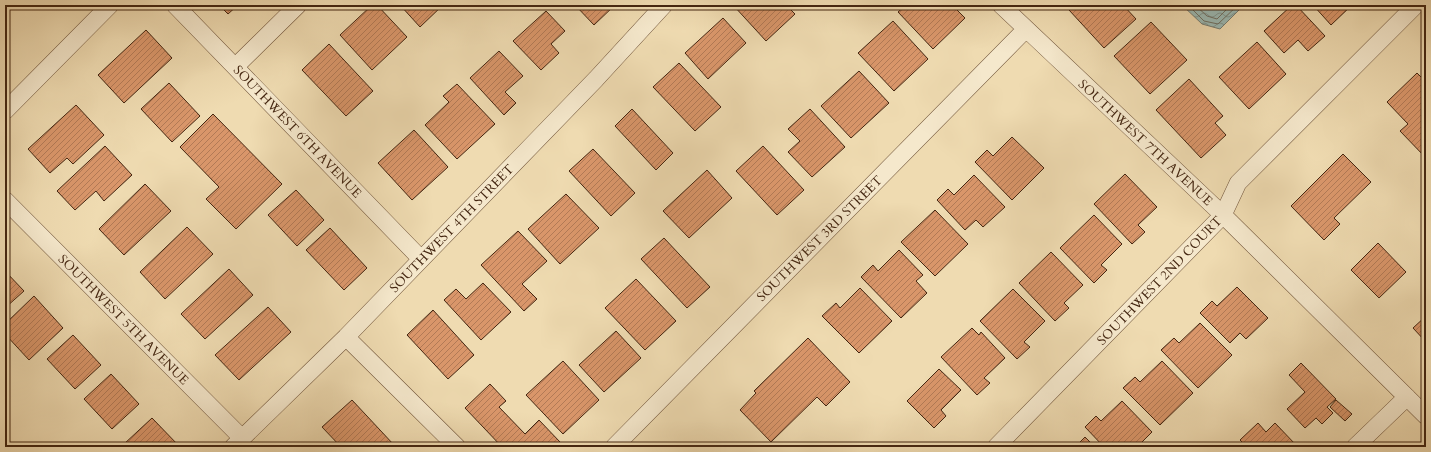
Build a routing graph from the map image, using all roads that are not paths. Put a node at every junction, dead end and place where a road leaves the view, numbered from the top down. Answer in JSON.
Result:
{"nodes":[{"id":1,"x":110,"y":5,"type":"edge"},
{"id":2,"x":175,"y":5,"type":"edge"},
{"id":3,"x":298,"y":5,"type":"edge"},
{"id":4,"x":664,"y":5,"type":"edge"},
{"id":5,"x":1001,"y":5,"type":"edge"},
{"id":6,"x":1416,"y":5,"type":"edge"},
{"id":7,"x":1423,"y":5,"type":"edge"},
{"id":8,"x":1426,"y":8,"type":"edge"},
{"id":9,"x":1025,"y":30,"type":"junction"},
{"id":10,"x":236,"y":67,"type":"junction"},
{"id":11,"x":5,"y":112,"type":"edge"},
{"id":12,"x":5,"y":200,"type":"edge"},
{"id":13,"x":1224,"y":215,"type":"junction"},
{"id":14,"x":420,"y":258,"type":"junction"},
{"id":15,"x":346,"y":337,"type":"junction"},
{"id":16,"x":1407,"y":397,"type":"junction"},
{"id":17,"x":1426,"y":416,"type":"edge"},
{"id":18,"x":238,"y":442,"type":"edge"},
{"id":19,"x":457,"y":447,"type":"edge"},
{"id":20,"x":614,"y":447,"type":"edge"},
{"id":21,"x":996,"y":447,"type":"edge"},
{"id":22,"x":1355,"y":447,"type":"edge"}],
"edges":[{"from":1,"to":11,"type":"street"},
{"from":2,"to":10,"type":"street","name":"SOUTHWEST 6TH AVENUE"},
{"from":3,"to":10,"type":"street"},
{"from":4,"to":14,"type":"street","name":"SOUTHWEST 4TH STREET"},
{"from":5,"to":9,"type":"street","name":"SOUTHWEST 7TH AVENUE"},
{"from":6,"to":13,"type":"street","name":"SOUTHWEST 2ND COURT"},
{"from":7,"to":8,"type":"street"},
{"from":9,"to":13,"type":"street","name":"SOUTHWEST 7TH AVENUE"},
{"from":9,"to":20,"type":"street","name":"SOUTHWEST 3RD STREET"},
{"from":10,"to":14,"type":"street","name":"SOUTHWEST 6TH AVENUE"},
{"from":12,"to":18,"type":"street","name":"SOUTHWEST 5TH AVENUE"},
{"from":13,"to":16,"type":"street","name":"SOUTHWEST 7TH AVENUE"},
{"from":13,"to":21,"type":"street","name":"SOUTHWEST 2ND COURT"},
{"from":14,"to":15,"type":"street","name":"SOUTHWEST 4TH STREET"},
{"from":15,"to":18,"type":"street","name":"SOUTHWEST 4TH STREET"},
{"from":15,"to":19,"type":"street"},
{"from":16,"to":17,"type":"street","name":"SOUTHWEST 7TH AVENUE"},
{"from":16,"to":22,"type":"street"}]}
